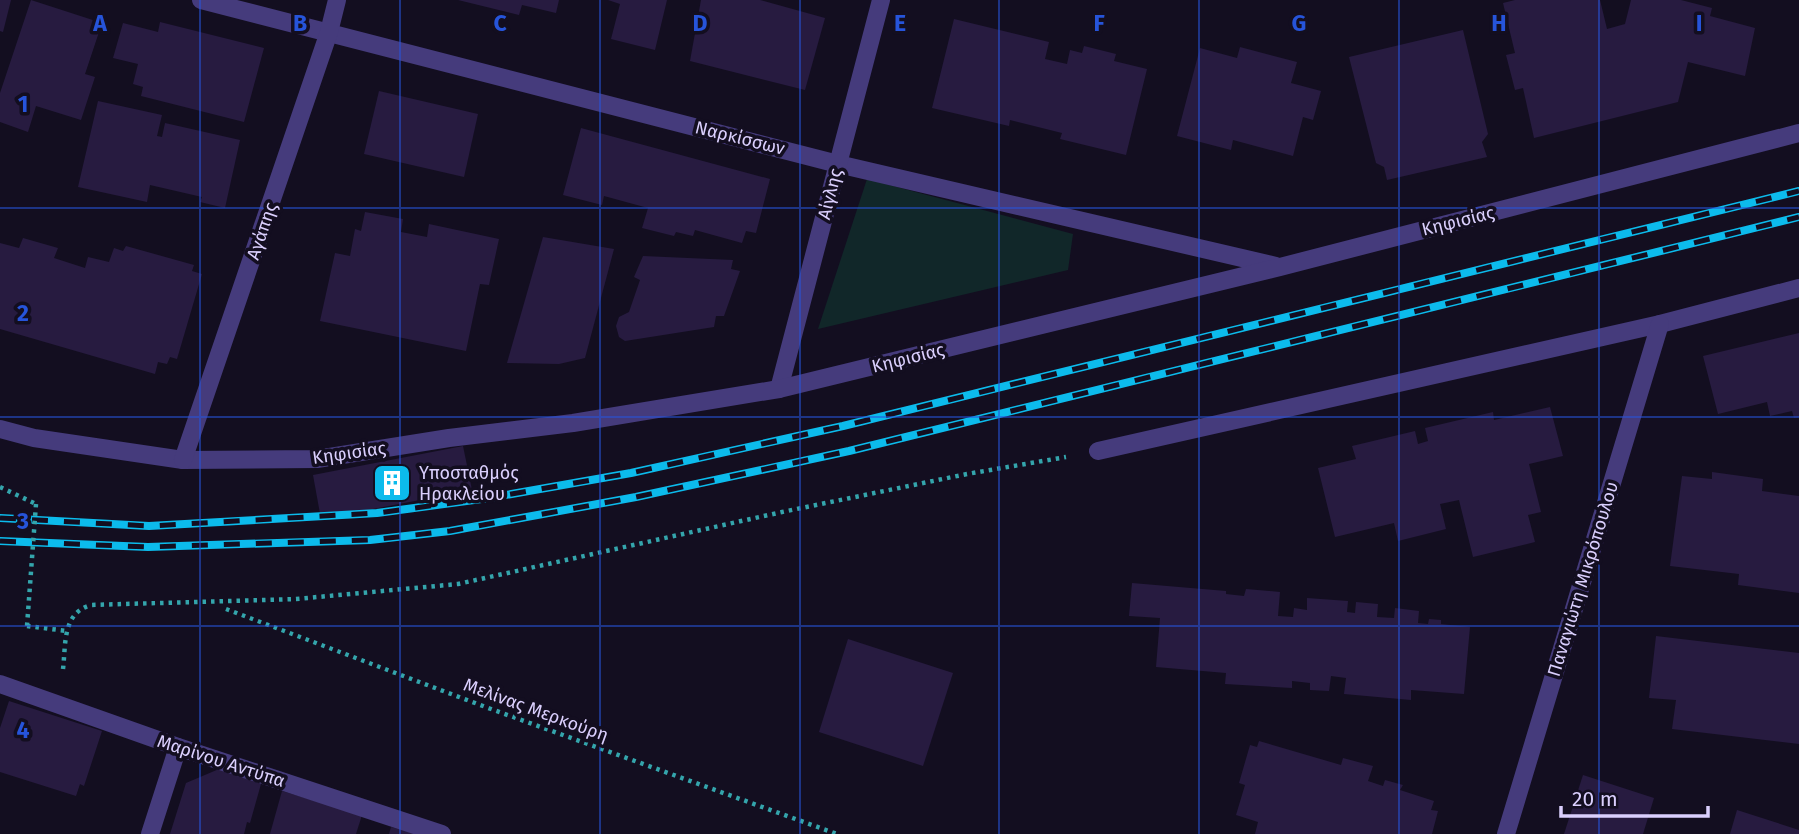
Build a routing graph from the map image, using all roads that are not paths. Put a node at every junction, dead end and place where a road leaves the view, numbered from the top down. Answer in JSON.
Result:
{"nodes":[{"id":1,"x":201,"y":0,"type":"edge"},
{"id":2,"x":337,"y":0,"type":"edge"},
{"id":3,"x":881,"y":0,"type":"edge"},
{"id":4,"x":329,"y":32,"type":"junction"},
{"id":5,"x":1799,"y":133,"type":"edge"},
{"id":6,"x":838,"y":163,"type":"junction"},
{"id":7,"x":1280,"y":267,"type":"junction"},
{"id":8,"x":1799,"y":288,"type":"edge"},
{"id":9,"x":1660,"y":324,"type":"junction"},
{"id":10,"x":779,"y":389,"type":"junction"},
{"id":11,"x":0,"y":429,"type":"edge"},
{"id":12,"x":1098,"y":451,"type":"road end"},
{"id":13,"x":183,"y":460,"type":"junction"},
{"id":14,"x":0,"y":684,"type":"edge"},
{"id":15,"x":178,"y":747,"type":"junction"},
{"id":16,"x":150,"y":834,"type":"edge"},
{"id":17,"x":442,"y":834,"type":"edge"},
{"id":18,"x":1506,"y":834,"type":"edge"}],
"edges":[{"from":1,"to":4,"type":"street","name":"Ναρκίσσων"},
{"from":2,"to":4,"type":"street","name":"Αγάπης"},
{"from":3,"to":6,"type":"street","name":"Αίγλης"},
{"from":4,"to":6,"type":"street","name":"Ναρκίσσων"},
{"from":4,"to":13,"type":"street","name":"Αγάπης"},
{"from":5,"to":7,"type":"street","name":"Κηφισίας"},
{"from":6,"to":7,"type":"street","name":"Ναρκίσσων"},
{"from":6,"to":10,"type":"street","name":"Αίγλης"},
{"from":7,"to":10,"type":"street","name":"Κηφισίας"},
{"from":8,"to":9,"type":"street"},
{"from":9,"to":12,"type":"street"},
{"from":9,"to":18,"type":"street","name":"Παναγιώτη Μικρόπουλου"},
{"from":10,"to":13,"type":"street","name":"Κηφισίας"},
{"from":11,"to":13,"type":"street","name":"Κηφισίας"},
{"from":14,"to":15,"type":"street","name":"Μαρίνου Αντύπα"},
{"from":15,"to":16,"type":"street"},
{"from":15,"to":17,"type":"street","name":"Μαρίνου Αντύπα"}]}
